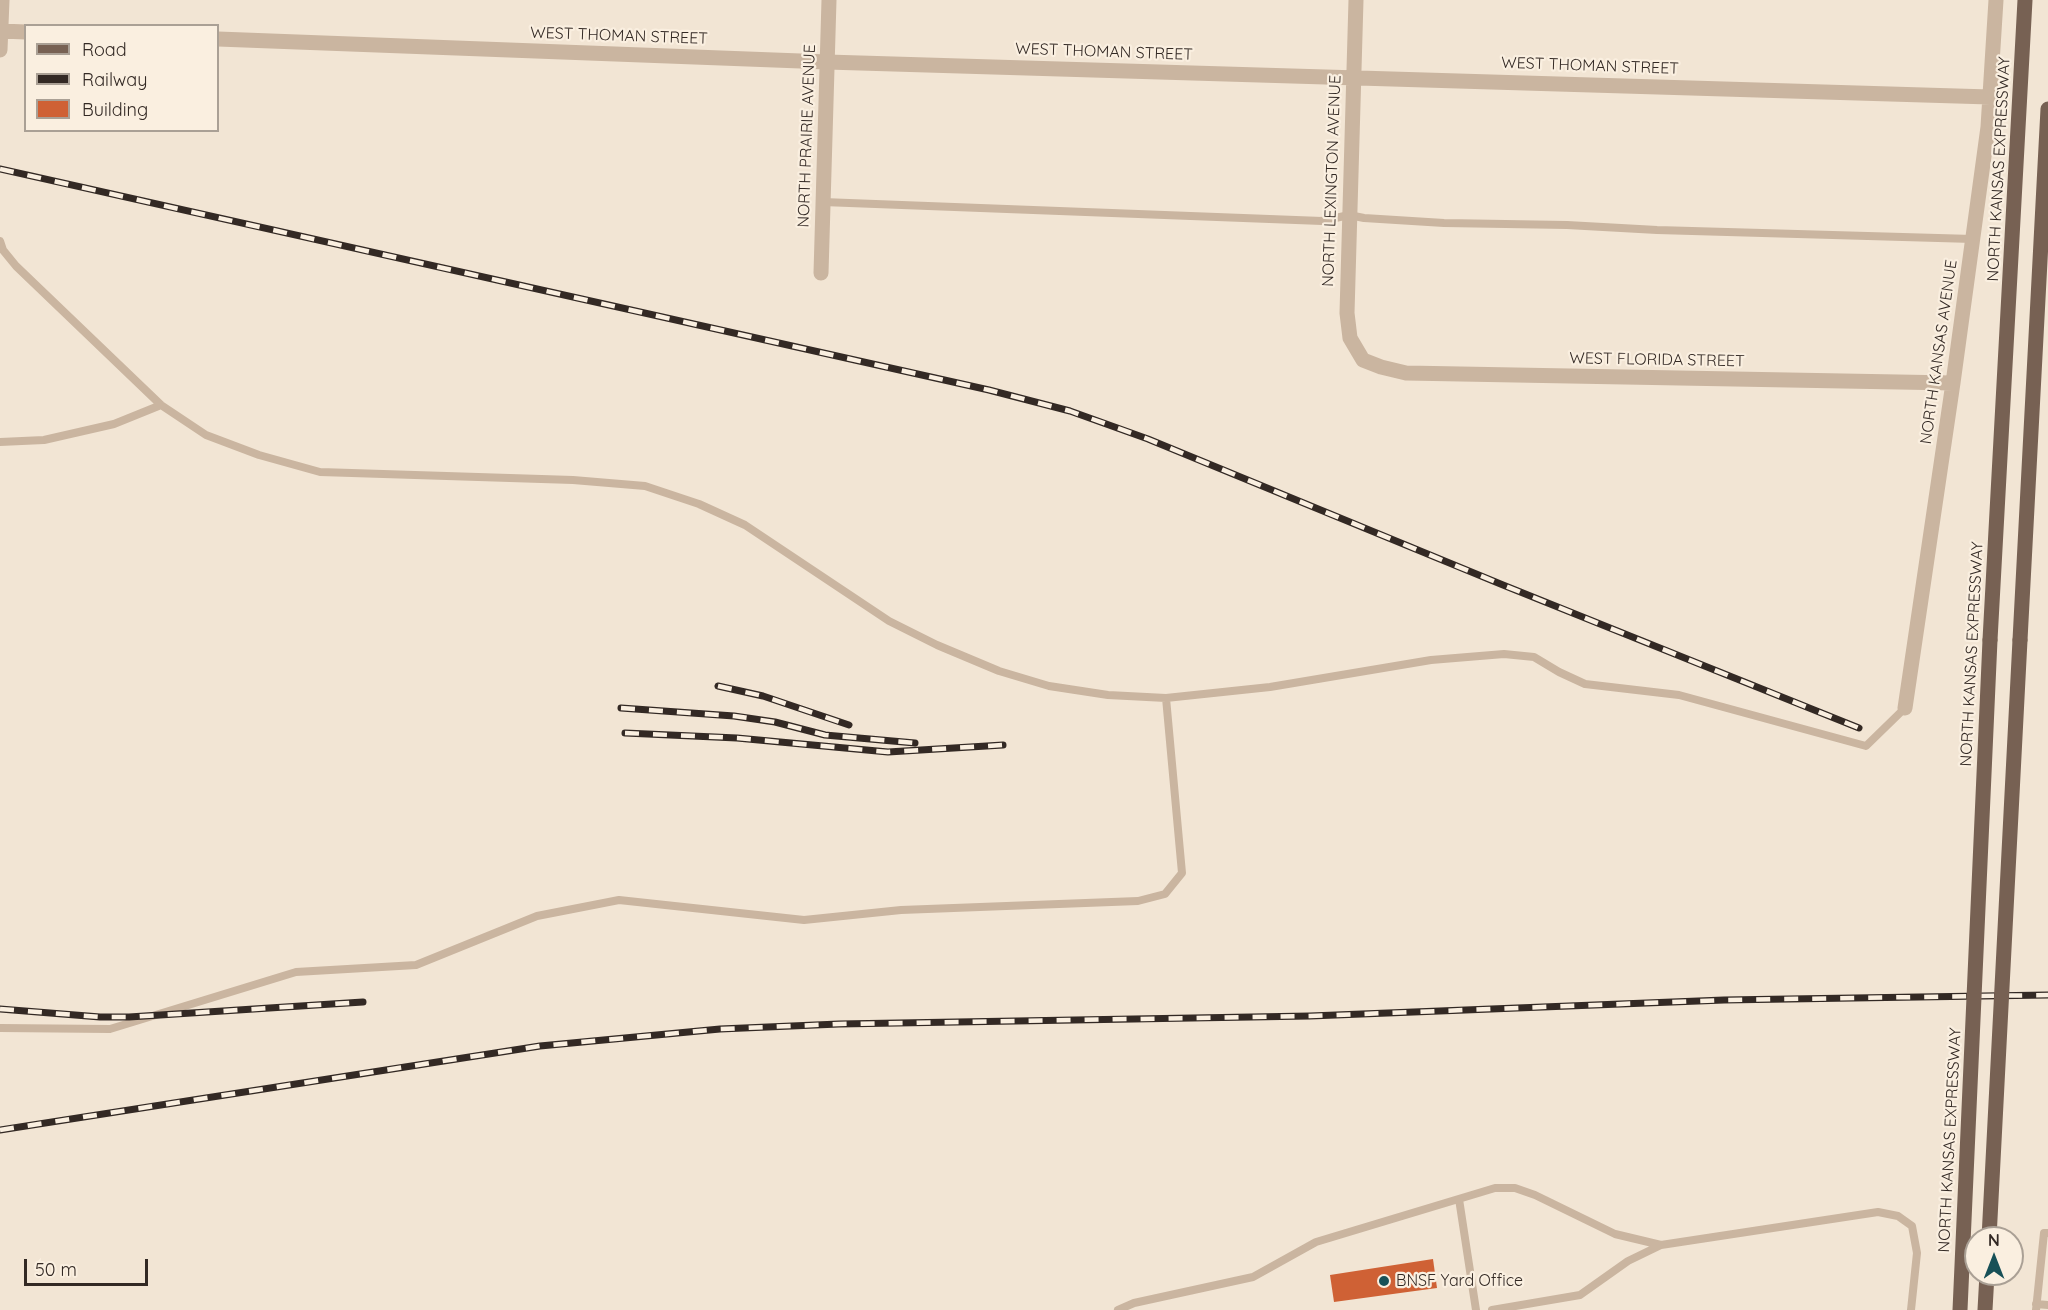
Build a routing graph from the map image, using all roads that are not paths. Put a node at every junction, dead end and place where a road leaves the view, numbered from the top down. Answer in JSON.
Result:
{"nodes":[{"id":1,"x":2,"y":0,"type":"edge"},
{"id":2,"x":829,"y":0,"type":"edge"},
{"id":3,"x":1356,"y":0,"type":"edge"},
{"id":4,"x":1996,"y":0,"type":"edge"},
{"id":5,"x":2025,"y":0,"type":"edge"},
{"id":6,"x":2,"y":31,"type":"junction"},
{"id":7,"x":24,"y":32,"type":"edge"},
{"id":8,"x":219,"y":39,"type":"edge"},
{"id":9,"x":0,"y":50,"type":"edge"},
{"id":10,"x":827,"y":62,"type":"junction"},
{"id":11,"x":1354,"y":77,"type":"junction"},
{"id":12,"x":1990,"y":97,"type":"junction"},
{"id":13,"x":2048,"y":109,"type":"edge"},
{"id":14,"x":824,"y":202,"type":"junction"},
{"id":15,"x":1349,"y":215,"type":"junction"},
{"id":16,"x":1973,"y":239,"type":"junction"},
{"id":17,"x":0,"y":241,"type":"edge"},
{"id":18,"x":821,"y":273,"type":"dead end"},
{"id":19,"x":1363,"y":360,"type":"joint"},
{"id":20,"x":1953,"y":383,"type":"junction"},
{"id":21,"x":161,"y":405,"type":"junction"},
{"id":22,"x":0,"y":442,"type":"edge"},
{"id":23,"x":1166,"y":698,"type":"junction"},
{"id":24,"x":1905,"y":708,"type":"joint"},
{"id":25,"x":0,"y":1028,"type":"edge"},
{"id":26,"x":1459,"y":1199,"type":"junction"},
{"id":27,"x":1990,"y":1226,"type":"edge"},
{"id":28,"x":2048,"y":1233,"type":"edge"},
{"id":29,"x":1661,"y":1245,"type":"junction"},
{"id":30,"x":1986,"y":1286,"type":"edge"},
{"id":31,"x":2048,"y":1305,"type":"edge"},
{"id":32,"x":2036,"y":1307,"type":"edge"},
{"id":33,"x":1118,"y":1310,"type":"edge"},
{"id":34,"x":1476,"y":1310,"type":"edge"},
{"id":35,"x":1492,"y":1310,"type":"edge"},
{"id":36,"x":1911,"y":1310,"type":"edge"},
{"id":37,"x":1960,"y":1310,"type":"edge"},
{"id":38,"x":1985,"y":1310,"type":"edge"}],
"edges":[{"from":1,"to":6,"type":"street"},
{"from":2,"to":10,"type":"street","name":"NORTH PRAIRIE AVENUE"},
{"from":3,"to":11,"type":"street","name":"NORTH LEXINGTON AVENUE"},
{"from":4,"to":12,"type":"street","name":"NORTH KANSAS AVENUE"},
{"from":5,"to":37,"type":"main road","name":"NORTH KANSAS EXPRESSWAY","bridge":true},
{"from":6,"to":7,"type":"street"},
{"from":6,"to":9,"type":"street"},
{"from":8,"to":10,"type":"street","name":"WEST THOMAN STREET"},
{"from":10,"to":11,"type":"street","name":"WEST THOMAN STREET"},
{"from":10,"to":14,"type":"street","name":"NORTH PRAIRIE AVENUE"},
{"from":11,"to":12,"type":"street","name":"WEST THOMAN STREET"},
{"from":11,"to":15,"type":"street","name":"NORTH LEXINGTON AVENUE"},
{"from":12,"to":16,"type":"street","name":"NORTH KANSAS AVENUE"},
{"from":13,"to":27,"type":"main road","bridge":true},
{"from":14,"to":15,"type":"lane"},
{"from":14,"to":18,"type":"street","name":"NORTH PRAIRIE AVENUE"},
{"from":15,"to":16,"type":"lane"},
{"from":15,"to":19,"type":"street","name":"NORTH LEXINGTON AVENUE"},
{"from":16,"to":20,"type":"street","name":"NORTH KANSAS AVENUE"},
{"from":17,"to":21,"type":"lane"},
{"from":19,"to":20,"type":"street","name":"WEST FLORIDA STREET"},
{"from":20,"to":24,"type":"street","name":"NORTH KANSAS AVENUE"},
{"from":21,"to":22,"type":"lane"},
{"from":21,"to":23,"type":"lane"},
{"from":23,"to":24,"type":"lane"},
{"from":23,"to":25,"type":"lane"},
{"from":26,"to":29,"type":"lane"},
{"from":26,"to":33,"type":"lane"},
{"from":26,"to":34,"type":"lane"},
{"from":28,"to":32,"type":"lane"},
{"from":29,"to":35,"type":"lane"},
{"from":29,"to":36,"type":"lane"},
{"from":30,"to":38,"type":"main road"},
{"from":31,"to":32,"type":"lane"}]}
